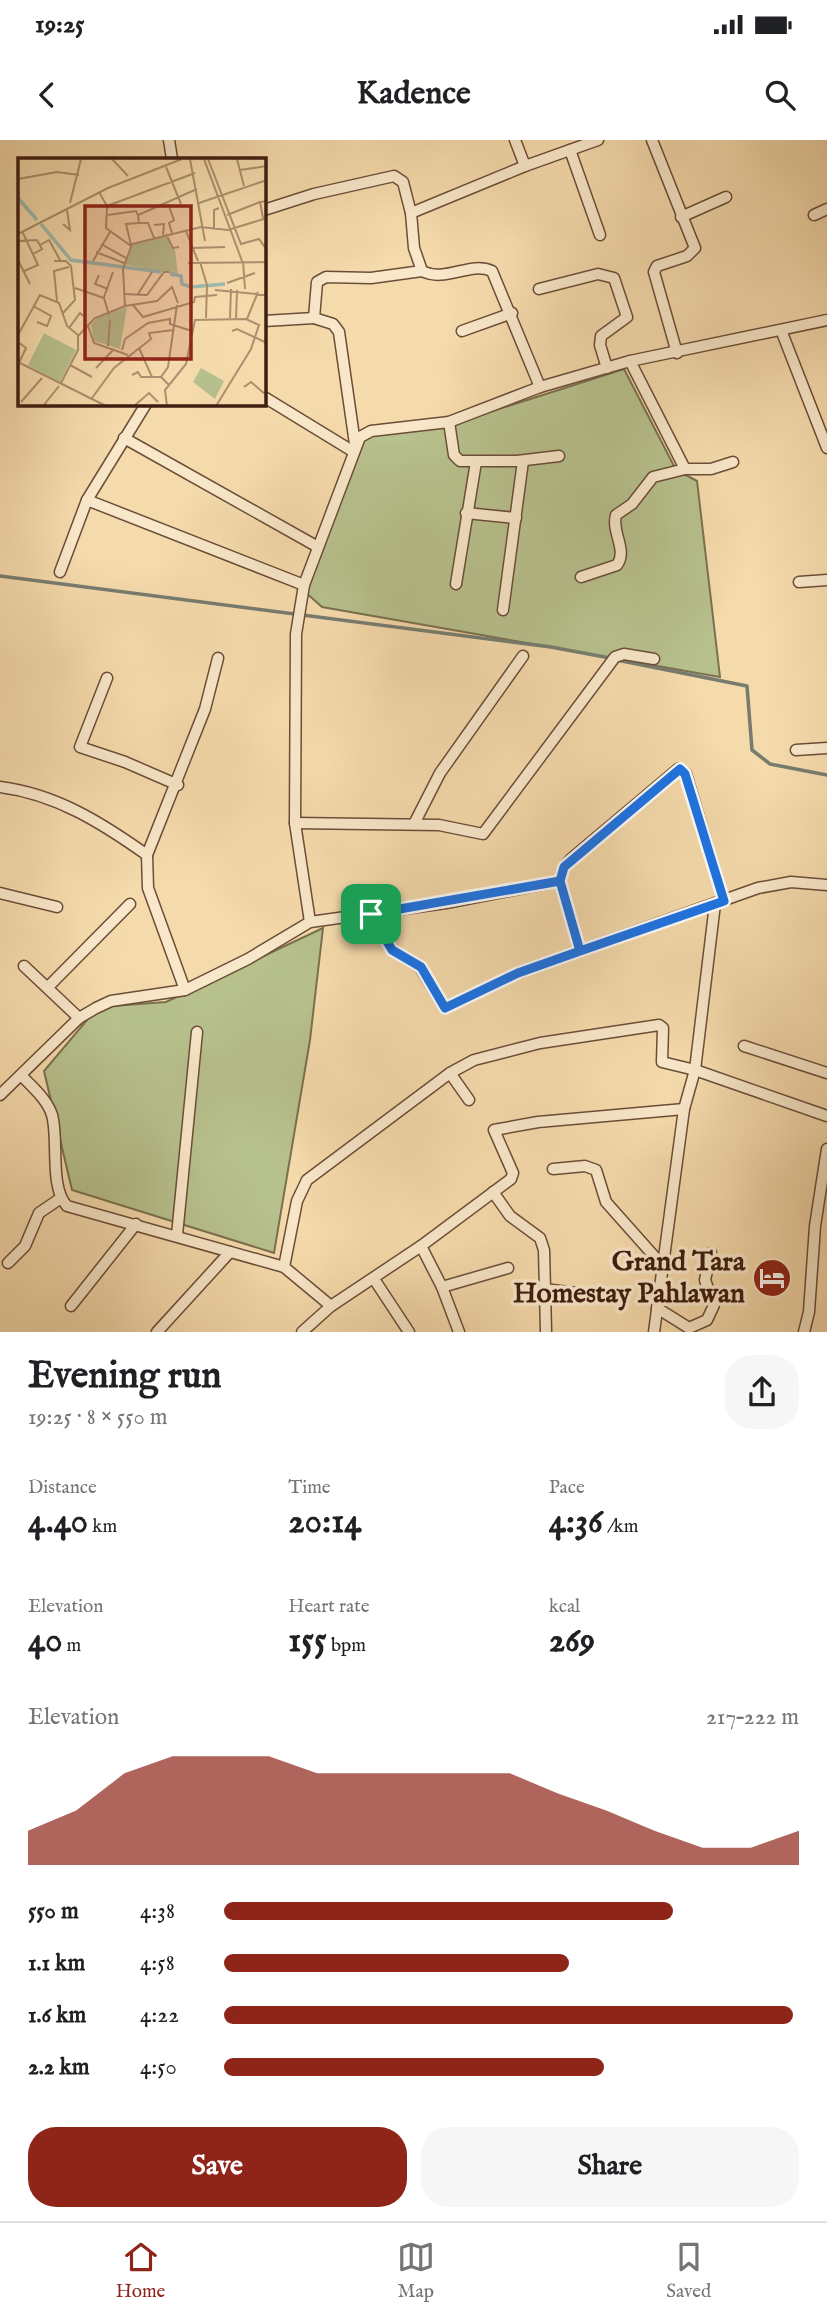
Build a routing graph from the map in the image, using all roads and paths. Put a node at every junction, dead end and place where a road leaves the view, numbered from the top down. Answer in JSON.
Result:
{"nodes":[{"id":1,"x":515,"y":140,"type":"edge"},
{"id":2,"x":598,"y":140,"type":"edge"},
{"id":3,"x":652,"y":140,"type":"edge"},
{"id":4,"x":570,"y":150,"type":"junction"},
{"id":5,"x":524,"y":166,"type":"junction"},
{"id":6,"x":726,"y":197,"type":"dead end"},
{"id":7,"x":266,"y":209,"type":"edge"},
{"id":8,"x":827,"y":209,"type":"edge"},
{"id":9,"x":411,"y":213,"type":"junction"},
{"id":10,"x":814,"y":215,"type":"dead end"},
{"id":11,"x":681,"y":217,"type":"junction"},
{"id":12,"x":600,"y":235,"type":"dead end"},
{"id":13,"x":422,"y":271,"type":"junction"},
{"id":14,"x":539,"y":289,"type":"dead end"},
{"id":15,"x":512,"y":313,"type":"junction"},
{"id":16,"x":314,"y":317,"type":"junction"},
{"id":17,"x":827,"y":320,"type":"edge"},
{"id":18,"x":266,"y":321,"type":"edge"},
{"id":19,"x":781,"y":330,"type":"junction"},
{"id":20,"x":462,"y":331,"type":"dead end"},
{"id":21,"x":677,"y":353,"type":"junction"},
{"id":22,"x":630,"y":362,"type":"junction"},
{"id":23,"x":607,"y":368,"type":"junction"},
{"id":24,"x":540,"y":387,"type":"junction"},
{"id":25,"x":266,"y":398,"type":"edge"},
{"id":26,"x":145,"y":406,"type":"edge"},
{"id":27,"x":449,"y":422,"type":"junction"},
{"id":28,"x":124,"y":438,"type":"junction"},
{"id":29,"x":355,"y":448,"type":"junction"},
{"id":30,"x":827,"y":448,"type":"edge"},
{"id":31,"x":559,"y":456,"type":"dead end"},
{"id":32,"x":523,"y":461,"type":"junction"},
{"id":33,"x":476,"y":462,"type":"junction"},
{"id":34,"x":733,"y":462,"type":"dead end"},
{"id":35,"x":685,"y":469,"type":"junction"},
{"id":36,"x":87,"y":500,"type":"junction"},
{"id":37,"x":466,"y":513,"type":"junction"},
{"id":38,"x":516,"y":518,"type":"junction"},
{"id":39,"x":318,"y":547,"type":"junction"},
{"id":40,"x":60,"y":572,"type":"dead end"},
{"id":41,"x":581,"y":577,"type":"dead end"},
{"id":42,"x":827,"y":580,"type":"edge"},
{"id":43,"x":799,"y":582,"type":"dead end"},
{"id":44,"x":456,"y":584,"type":"dead end"},
{"id":45,"x":304,"y":585,"type":"junction"},
{"id":46,"x":503,"y":610,"type":"dead end"},
{"id":47,"x":523,"y":656,"type":"dead end"},
{"id":48,"x":218,"y":658,"type":"dead end"},
{"id":49,"x":654,"y":659,"type":"dead end"},
{"id":50,"x":107,"y":678,"type":"dead end"},
{"id":51,"x":827,"y":748,"type":"edge"},
{"id":52,"x":796,"y":750,"type":"dead end"},
{"id":53,"x":178,"y":785,"type":"junction"},
{"id":54,"x":0,"y":787,"type":"edge"},
{"id":55,"x":295,"y":823,"type":"junction"},
{"id":56,"x":414,"y":824,"type":"junction"},
{"id":57,"x":147,"y":855,"type":"junction"},
{"id":58,"x":560,"y":881,"type":"junction"},
{"id":59,"x":827,"y":885,"type":"edge"},
{"id":60,"x":0,"y":893,"type":"edge"},
{"id":61,"x":720,"y":902,"type":"junction"},
{"id":62,"x":130,"y":904,"type":"dead end"},
{"id":63,"x":57,"y":908,"type":"dead end"},
{"id":64,"x":371,"y":914,"type":"junction"},
{"id":65,"x":310,"y":922,"type":"junction"},
{"id":66,"x":580,"y":951,"type":"junction"},
{"id":67,"x":24,"y":965,"type":"dead end"},
{"id":68,"x":48,"y":987,"type":"junction"},
{"id":69,"x":185,"y":990,"type":"junction"},
{"id":70,"x":79,"y":1018,"type":"junction"},
{"id":71,"x":197,"y":1032,"type":"dead end"},
{"id":72,"x":744,"y":1046,"type":"dead end"},
{"id":73,"x":695,"y":1070,"type":"junction"},
{"id":74,"x":450,"y":1073,"type":"junction"},
{"id":75,"x":827,"y":1073,"type":"edge"},
{"id":76,"x":22,"y":1076,"type":"junction"},
{"id":77,"x":0,"y":1095,"type":"edge"},
{"id":78,"x":469,"y":1100,"type":"dead end"},
{"id":79,"x":684,"y":1109,"type":"junction"},
{"id":80,"x":827,"y":1116,"type":"edge"},
{"id":81,"x":827,"y":1149,"type":"edge"},
{"id":82,"x":553,"y":1169,"type":"dead end"},
{"id":83,"x":493,"y":1192,"type":"junction"},
{"id":84,"x":61,"y":1198,"type":"junction"},
{"id":85,"x":136,"y":1224,"type":"junction"},
{"id":86,"x":177,"y":1236,"type":"junction"},
{"id":87,"x":421,"y":1246,"type":"junction"},
{"id":88,"x":230,"y":1252,"type":"junction"},
{"id":89,"x":711,"y":1253,"type":"dead end"},
{"id":90,"x":8,"y":1263,"type":"dead end"},
{"id":91,"x":662,"y":1265,"type":"junction"},
{"id":92,"x":284,"y":1267,"type":"junction"},
{"id":93,"x":508,"y":1268,"type":"dead end"},
{"id":94,"x":374,"y":1279,"type":"junction"},
{"id":95,"x":442,"y":1287,"type":"junction"},
{"id":96,"x":544,"y":1289,"type":"junction"},
{"id":97,"x":592,"y":1295,"type":"dead end"},
{"id":98,"x":71,"y":1306,"type":"dead end"},
{"id":99,"x":331,"y":1306,"type":"junction"},
{"id":100,"x":657,"y":1308,"type":"junction"},
{"id":101,"x":546,"y":1331,"type":"edge"},
{"id":102,"x":157,"y":1332,"type":"edge"},
{"id":103,"x":302,"y":1332,"type":"edge"},
{"id":104,"x":409,"y":1332,"type":"edge"},
{"id":105,"x":459,"y":1332,"type":"edge"},
{"id":106,"x":654,"y":1332,"type":"edge"},
{"id":107,"x":804,"y":1332,"type":"edge"}],
"edges":[{"from":1,"to":5,"type":"street"},
{"from":2,"to":4,"type":"street"},
{"from":3,"to":11,"type":"street"},
{"from":4,"to":5,"type":"street"},
{"from":4,"to":12,"type":"street"},
{"from":5,"to":9,"type":"street"},
{"from":6,"to":11,"type":"street"},
{"from":7,"to":9,"type":"street"},
{"from":8,"to":10,"type":"street"},
{"from":9,"to":13,"type":"street"},
{"from":11,"to":21,"type":"street"},
{"from":13,"to":15,"type":"street"},
{"from":13,"to":16,"type":"street"},
{"from":14,"to":23,"type":"street"},
{"from":15,"to":20,"type":"street"},
{"from":15,"to":24,"type":"street"},
{"from":16,"to":18,"type":"street"},
{"from":16,"to":29,"type":"street"},
{"from":17,"to":19,"type":"street"},
{"from":19,"to":21,"type":"street"},
{"from":19,"to":30,"type":"street"},
{"from":21,"to":22,"type":"street"},
{"from":22,"to":23,"type":"street"},
{"from":22,"to":35,"type":"street"},
{"from":23,"to":24,"type":"street"},
{"from":24,"to":27,"type":"street"},
{"from":25,"to":29,"type":"street"},
{"from":26,"to":28,"type":"street"},
{"from":27,"to":29,"type":"street"},
{"from":27,"to":33,"type":"street"},
{"from":28,"to":36,"type":"street"},
{"from":28,"to":39,"type":"street"},
{"from":29,"to":39,"type":"street"},
{"from":31,"to":32,"type":"street"},
{"from":32,"to":33,"type":"street"},
{"from":32,"to":38,"type":"street"},
{"from":33,"to":37,"type":"street"},
{"from":34,"to":35,"type":"street"},
{"from":35,"to":41,"type":"street"},
{"from":36,"to":40,"type":"street"},
{"from":36,"to":45,"type":"street"},
{"from":37,"to":38,"type":"street"},
{"from":37,"to":44,"type":"street"},
{"from":38,"to":46,"type":"street"},
{"from":39,"to":45,"type":"street"},
{"from":42,"to":43,"type":"street"},
{"from":45,"to":55,"type":"street"},
{"from":47,"to":56,"type":"street"},
{"from":48,"to":53,"type":"street"},
{"from":49,"to":56,"type":"street"},
{"from":50,"to":53,"type":"street"},
{"from":51,"to":52,"type":"street"},
{"from":53,"to":57,"type":"street"},
{"from":54,"to":57,"type":"street"},
{"from":55,"to":56,"type":"street"},
{"from":55,"to":65,"type":"street"},
{"from":57,"to":69,"type":"street"},
{"from":58,"to":61,"type":"street"},
{"from":58,"to":64,"type":"street"},
{"from":58,"to":66,"type":"street"},
{"from":59,"to":61,"type":"street"},
{"from":60,"to":63,"type":"street"},
{"from":61,"to":66,"type":"street"},
{"from":61,"to":73,"type":"street"},
{"from":62,"to":68,"type":"street"},
{"from":64,"to":65,"type":"street"},
{"from":64,"to":66,"type":"street"},
{"from":65,"to":69,"type":"street"},
{"from":67,"to":68,"type":"street"},
{"from":68,"to":70,"type":"street"},
{"from":69,"to":70,"type":"street"},
{"from":70,"to":76,"type":"street"},
{"from":71,"to":86,"type":"street"},
{"from":72,"to":75,"type":"street"},
{"from":73,"to":74,"type":"street"},
{"from":73,"to":79,"type":"street"},
{"from":73,"to":80,"type":"street"},
{"from":74,"to":78,"type":"street"},
{"from":74,"to":92,"type":"street"},
{"from":76,"to":77,"type":"street"},
{"from":76,"to":84,"type":"street"},
{"from":79,"to":83,"type":"street"},
{"from":79,"to":91,"type":"street"},
{"from":81,"to":107,"type":"street"},
{"from":82,"to":91,"type":"street"},
{"from":83,"to":87,"type":"street"},
{"from":83,"to":96,"type":"street"},
{"from":84,"to":85,"type":"street"},
{"from":84,"to":90,"type":"street"},
{"from":85,"to":86,"type":"street"},
{"from":85,"to":98,"type":"street"},
{"from":86,"to":88,"type":"street"},
{"from":87,"to":94,"type":"street"},
{"from":87,"to":95,"type":"street"},
{"from":88,"to":92,"type":"street"},
{"from":88,"to":102,"type":"street"},
{"from":89,"to":100,"type":"street"},
{"from":91,"to":100,"type":"street"},
{"from":92,"to":99,"type":"street"},
{"from":93,"to":95,"type":"street"},
{"from":94,"to":99,"type":"street"},
{"from":94,"to":104,"type":"street"},
{"from":95,"to":105,"type":"street"},
{"from":96,"to":97,"type":"street"},
{"from":96,"to":101,"type":"street"},
{"from":99,"to":103,"type":"street"},
{"from":100,"to":106,"type":"street"}]}
